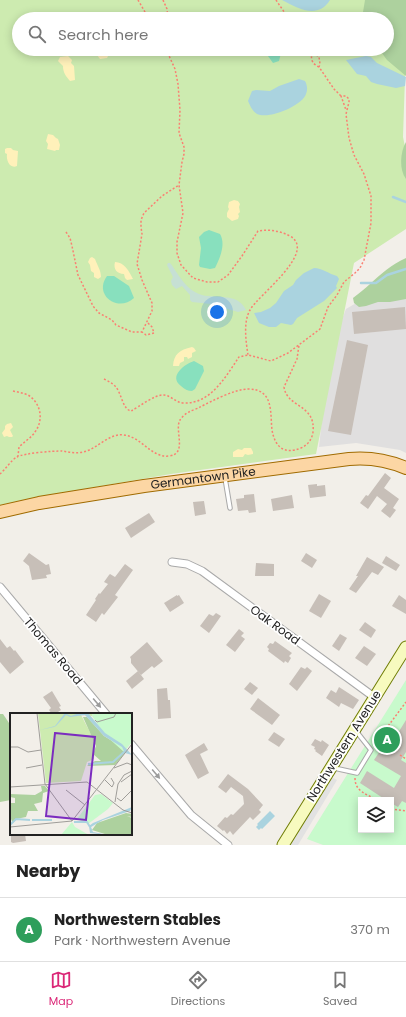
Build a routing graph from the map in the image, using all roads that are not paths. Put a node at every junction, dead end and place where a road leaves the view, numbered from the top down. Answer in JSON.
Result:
{"nodes":[{"id":1,"x":406,"y":468,"type":"edge"},
{"id":2,"x":225,"y":475,"type":"junction"},
{"id":3,"x":230,"y":508,"type":"dead end"},
{"id":4,"x":0,"y":512,"type":"edge"},
{"id":5,"x":172,"y":562,"type":"dead end"},
{"id":6,"x":0,"y":587,"type":"edge"},
{"id":7,"x":406,"y":647,"type":"edge"},
{"id":8,"x":374,"y":697,"type":"junction"},
{"id":9,"x":105,"y":713,"type":"edge"},
{"id":10,"x":354,"y":729,"type":"junction"},
{"id":11,"x":132,"y":745,"type":"edge"},
{"id":12,"x":331,"y":767,"type":"junction"},
{"id":13,"x":228,"y":845,"type":"edge"},
{"id":14,"x":283,"y":845,"type":"edge"}],
"edges":[{"from":1,"to":2,"type":"main road","name":"Germantown Pike"},
{"from":2,"to":3,"type":"lane"},
{"from":2,"to":4,"type":"main road","name":"Germantown Pike"},
{"from":5,"to":8,"type":"street","name":"Oak Road"},
{"from":6,"to":9,"type":"street","name":"Thomas Road","one_way":true},
{"from":7,"to":8,"type":"street","name":"Northwestern Avenue"},
{"from":8,"to":10,"type":"street","name":"Northwestern Avenue"},
{"from":10,"to":12,"type":"street","name":"Northwestern Avenue"},
{"from":10,"to":12,"type":"lane"},
{"from":11,"to":13,"type":"street","one_way":true},
{"from":12,"to":14,"type":"street","name":"Northwestern Avenue"}]}
